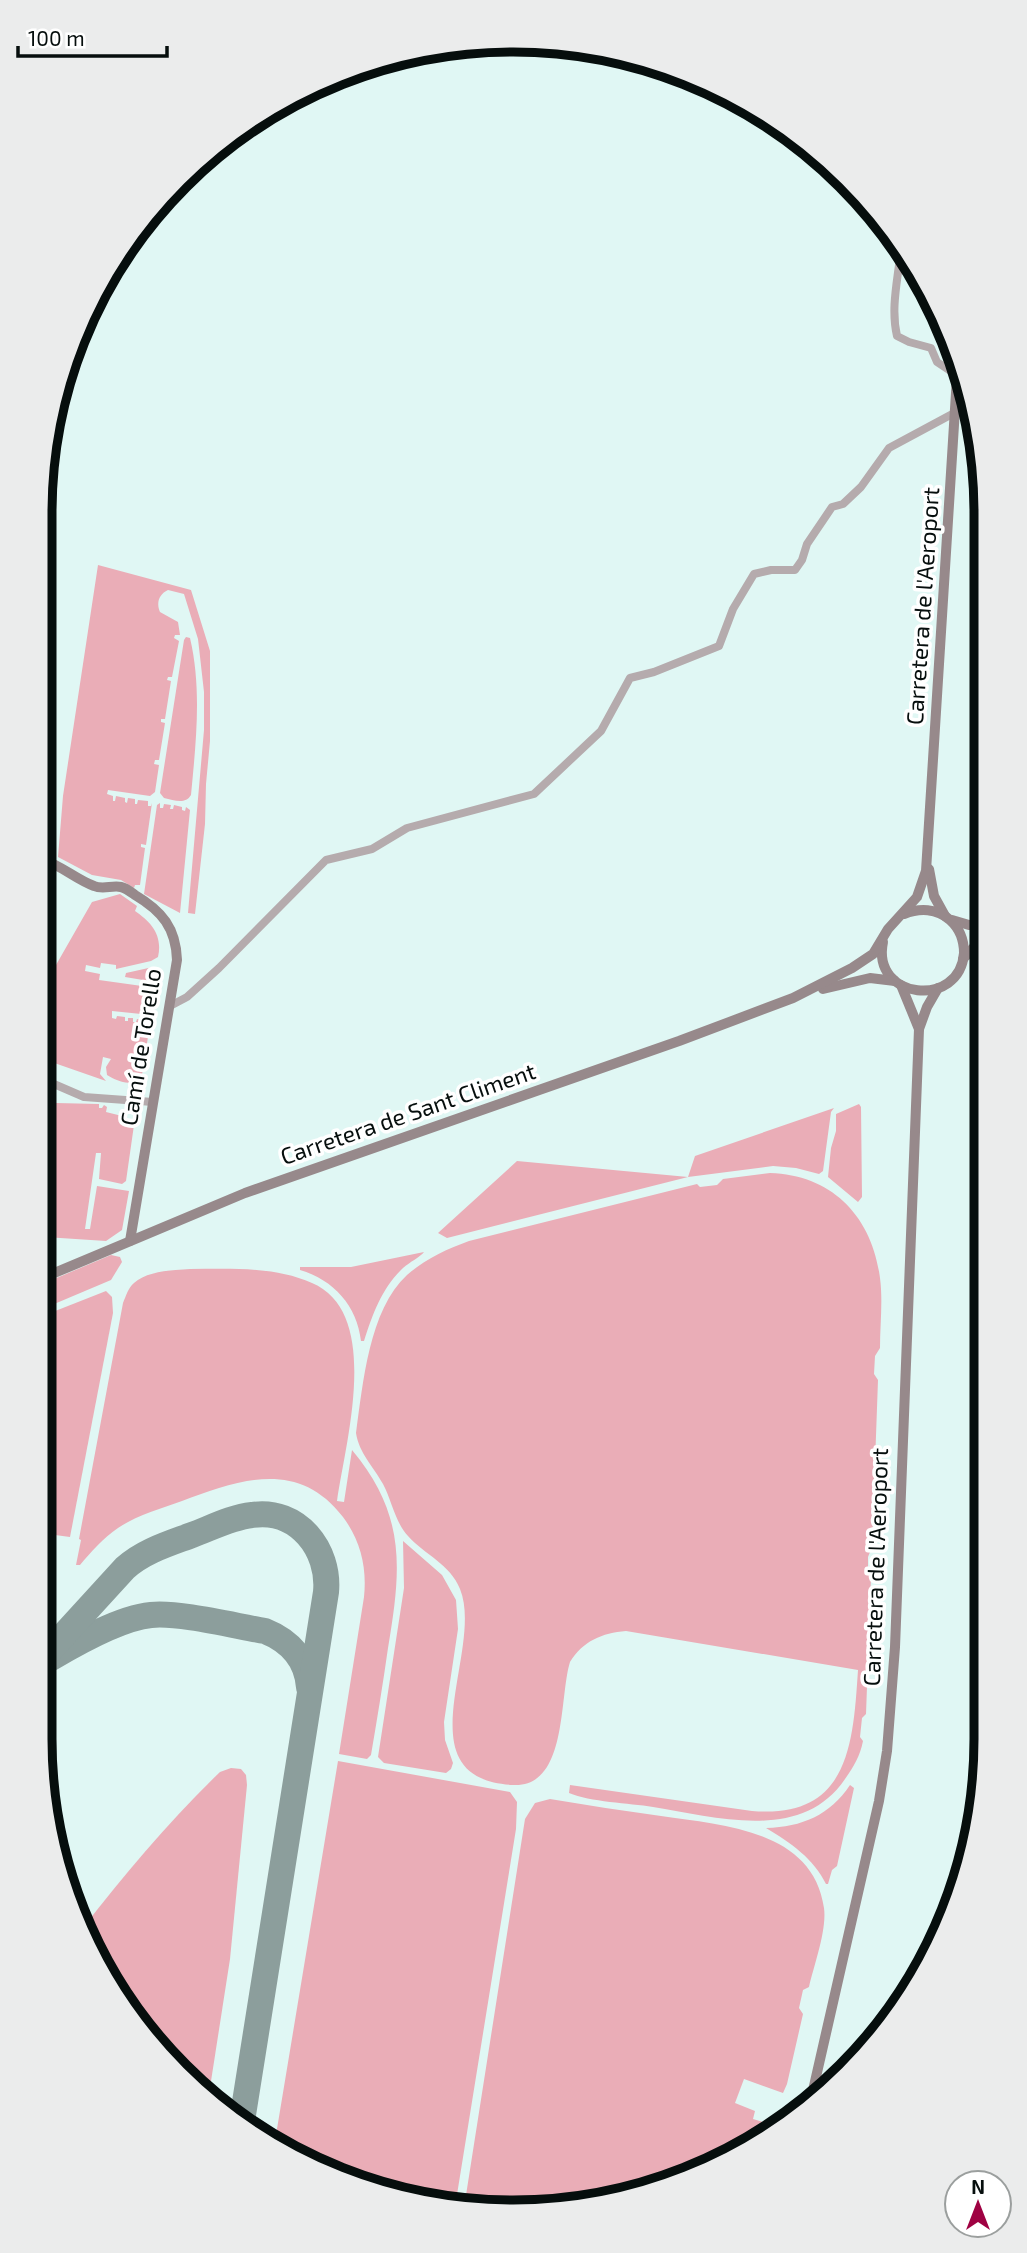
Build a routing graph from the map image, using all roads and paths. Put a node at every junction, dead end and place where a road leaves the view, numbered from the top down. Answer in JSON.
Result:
{"nodes":[{"id":1,"x":899,"y":261,"type":"edge"},
{"id":2,"x":952,"y":372,"type":"edge"},
{"id":3,"x":957,"y":389,"type":"edge"},
{"id":4,"x":956,"y":412,"type":"junction"},
{"id":5,"x":963,"y":412,"type":"edge"},
{"id":6,"x":928,"y":855,"type":"junction"},
{"id":7,"x":52,"y":865,"type":"edge"},
{"id":8,"x":902,"y":915,"type":"junction"},
{"id":9,"x":947,"y":917,"type":"junction"},
{"id":10,"x":974,"y":925,"type":"edge"},
{"id":11,"x":884,"y":937,"type":"junction"},
{"id":12,"x":974,"y":947,"type":"edge"},
{"id":13,"x":963,"y":959,"type":"junction"},
{"id":14,"x":898,"y":983,"type":"junction"},
{"id":15,"x":938,"y":988,"type":"junction"},
{"id":16,"x":793,"y":998,"type":"junction"},
{"id":17,"x":170,"y":1006,"type":"junction"},
{"id":18,"x":919,"y":1029,"type":"junction"},
{"id":19,"x":52,"y":1082,"type":"edge"},
{"id":20,"x":153,"y":1102,"type":"junction"},
{"id":21,"x":130,"y":1241,"type":"junction"},
{"id":22,"x":52,"y":1274,"type":"edge"},
{"id":23,"x":813,"y":2089,"type":"edge"}],
"edges":[{"from":1,"to":2,"type":"street"},
{"from":3,"to":4,"type":"main road","name":"Carretera de l'Aeroport"},
{"from":4,"to":5,"type":"street"},
{"from":4,"to":6,"type":"main road","name":"Carretera de l'Aeroport"},
{"from":4,"to":17,"type":"street"},
{"from":6,"to":8,"type":"main road"},
{"from":6,"to":9,"type":"main road"},
{"from":7,"to":17,"type":"main road","name":"Camí de Torello"},
{"from":8,"to":9,"type":"main road"},
{"from":8,"to":11,"type":"main road"},
{"from":9,"to":10,"type":"main road"},
{"from":9,"to":13,"type":"main road"},
{"from":11,"to":14,"type":"main road"},
{"from":11,"to":16,"type":"main road"},
{"from":12,"to":13,"type":"main road"},
{"from":13,"to":15,"type":"main road"},
{"from":14,"to":15,"type":"main road"},
{"from":14,"to":16,"type":"main road"},
{"from":14,"to":18,"type":"main road","name":"Carretera de l'Aeroport"},
{"from":15,"to":18,"type":"main road","name":"Carretera de l'Aeroport"},
{"from":16,"to":21,"type":"main road","name":"Carretera de Sant Climent"},
{"from":17,"to":20,"type":"main road","name":"Camí de Torello"},
{"from":18,"to":23,"type":"main road","name":"Carretera de l'Aeroport"},
{"from":19,"to":20,"type":"street"},
{"from":20,"to":21,"type":"main road","name":"Camí de Torello"},
{"from":21,"to":22,"type":"main road","name":"Carretera de Sant Climent"}]}
